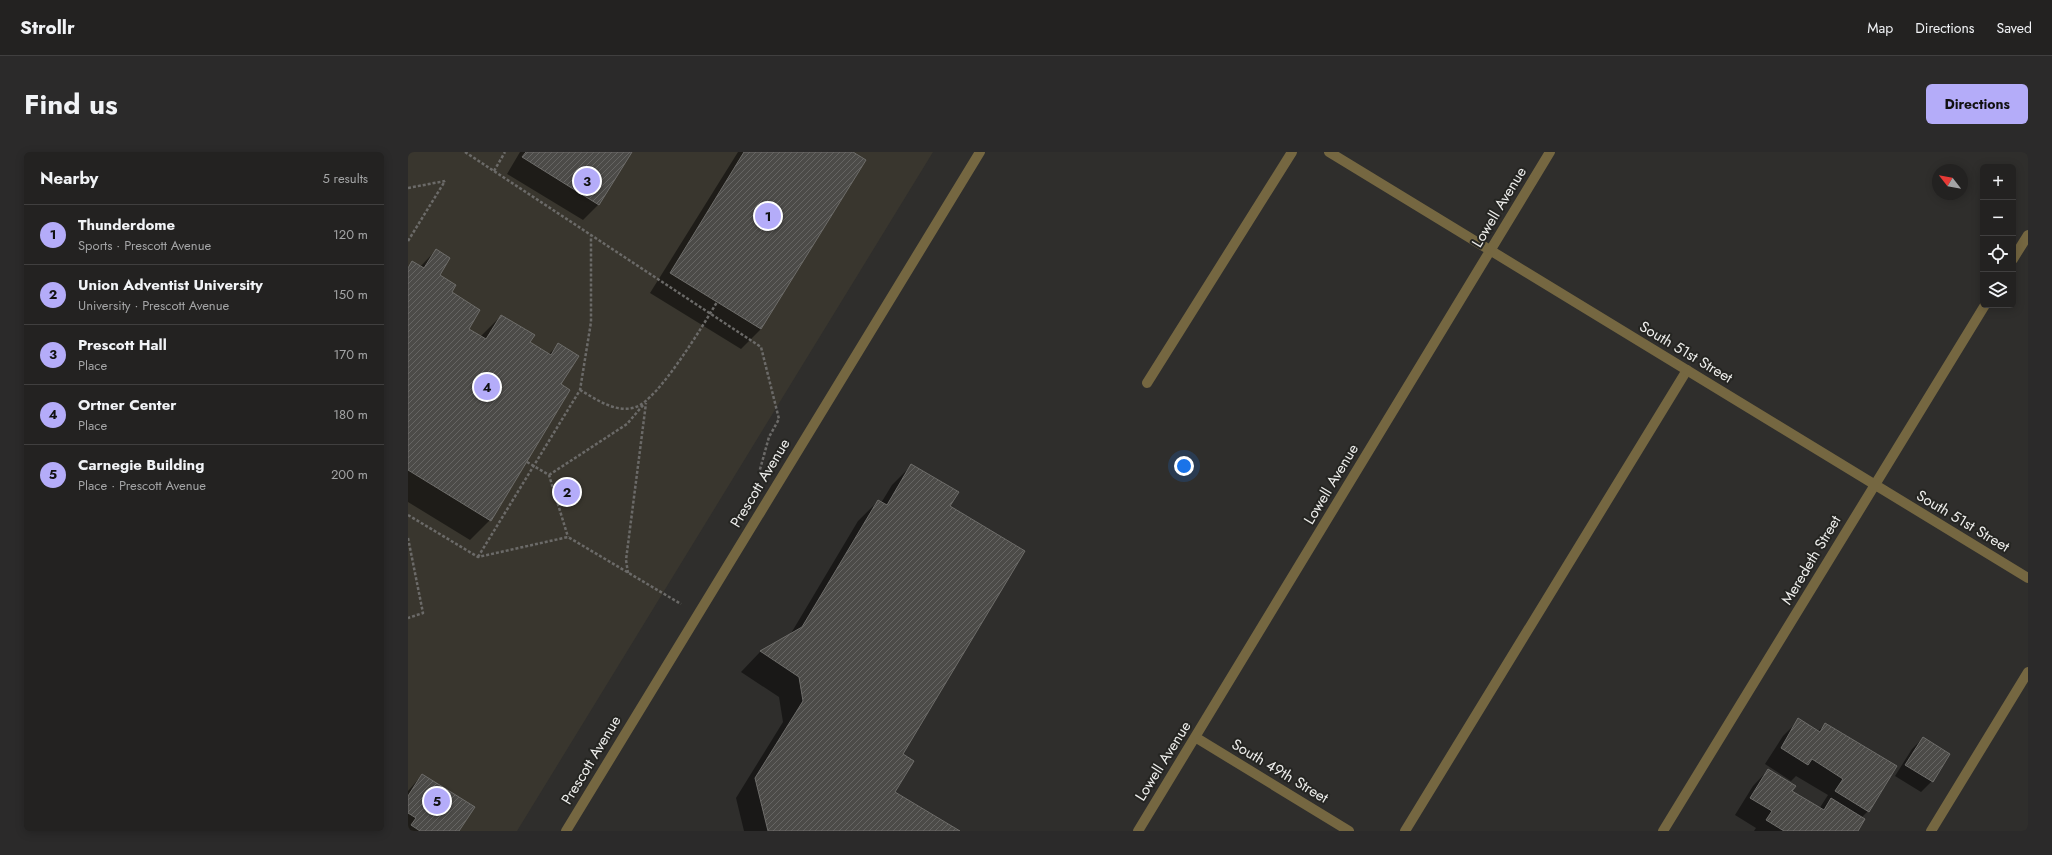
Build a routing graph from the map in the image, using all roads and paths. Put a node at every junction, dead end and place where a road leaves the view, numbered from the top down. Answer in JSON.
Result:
{"nodes":[{"id":1,"x":465,"y":152,"type":"edge"},
{"id":2,"x":505,"y":152,"type":"edge"},
{"id":3,"x":980,"y":152,"type":"edge"},
{"id":4,"x":1292,"y":152,"type":"edge"},
{"id":5,"x":1329,"y":152,"type":"edge"},
{"id":6,"x":1550,"y":152,"type":"edge"},
{"id":7,"x":494,"y":171,"type":"junction"},
{"id":8,"x":408,"y":188,"type":"edge"},
{"id":9,"x":591,"y":235,"type":"junction"},
{"id":10,"x":2028,"y":235,"type":"edge"},
{"id":11,"x":408,"y":241,"type":"edge"},
{"id":12,"x":1490,"y":250,"type":"junction"},
{"id":13,"x":2016,"y":254,"type":"edge"},
{"id":14,"x":716,"y":302,"type":"dead end"},
{"id":15,"x":1983,"y":308,"type":"edge"},
{"id":16,"x":710,"y":313,"type":"junction"},
{"id":17,"x":1687,"y":370,"type":"junction"},
{"id":18,"x":1147,"y":383,"type":"dead end"},
{"id":19,"x":580,"y":390,"type":"junction"},
{"id":20,"x":646,"y":402,"type":"junction"},
{"id":21,"x":527,"y":462,"type":"dead end"},
{"id":22,"x":533,"y":466,"type":"junction"},
{"id":23,"x":549,"y":476,"type":"junction"},
{"id":24,"x":1875,"y":485,"type":"junction"},
{"id":25,"x":773,"y":491,"type":"junction"},
{"id":26,"x":408,"y":515,"type":"edge"},
{"id":27,"x":568,"y":537,"type":"junction"},
{"id":28,"x":408,"y":538,"type":"edge"},
{"id":29,"x":478,"y":556,"type":"junction"},
{"id":30,"x":628,"y":573,"type":"junction"},
{"id":31,"x":2028,"y":578,"type":"edge"},
{"id":32,"x":698,"y":614,"type":"junction"},
{"id":33,"x":408,"y":618,"type":"edge"},
{"id":34,"x":2028,"y":672,"type":"edge"},
{"id":35,"x":1195,"y":737,"type":"junction"},
{"id":36,"x":566,"y":831,"type":"edge"},
{"id":37,"x":1138,"y":831,"type":"edge"},
{"id":38,"x":1349,"y":831,"type":"edge"},
{"id":39,"x":1405,"y":831,"type":"edge"},
{"id":40,"x":1663,"y":831,"type":"edge"},
{"id":41,"x":1931,"y":831,"type":"edge"}],
"edges":[{"from":1,"to":7,"type":"path"},
{"from":2,"to":7,"type":"path"},
{"from":3,"to":25,"type":"street","name":"Prescott Avenue"},
{"from":4,"to":18,"type":"street"},
{"from":5,"to":12,"type":"street","name":"South 51st Street"},
{"from":6,"to":12,"type":"street","name":"Lowell Avenue"},
{"from":7,"to":9,"type":"path"},
{"from":8,"to":11,"type":"path"},
{"from":9,"to":16,"type":"path"},
{"from":9,"to":19,"type":"path"},
{"from":10,"to":13,"type":"street"},
{"from":12,"to":17,"type":"street","name":"South 51st Street"},
{"from":12,"to":35,"type":"street","name":"Lowell Avenue"},
{"from":14,"to":16,"type":"path"},
{"from":15,"to":24,"type":"street","name":"Meredeth Street"},
{"from":16,"to":20,"type":"path"},
{"from":16,"to":25,"type":"path"},
{"from":17,"to":24,"type":"street","name":"South 51st Street"},
{"from":17,"to":39,"type":"street"},
{"from":19,"to":20,"type":"path"},
{"from":19,"to":22,"type":"path"},
{"from":20,"to":23,"type":"path"},
{"from":20,"to":30,"type":"path"},
{"from":21,"to":22,"type":"path"},
{"from":22,"to":23,"type":"path"},
{"from":22,"to":29,"type":"path"},
{"from":23,"to":27,"type":"path"},
{"from":24,"to":31,"type":"street","name":"South 51st Street"},
{"from":24,"to":40,"type":"street","name":"Meredeth Street"},
{"from":25,"to":32,"type":"street","name":"Prescott Avenue"},
{"from":26,"to":29,"type":"path"},
{"from":27,"to":29,"type":"path"},
{"from":27,"to":30,"type":"path"},
{"from":28,"to":33,"type":"path"},
{"from":30,"to":32,"type":"path"},
{"from":32,"to":36,"type":"street","name":"Prescott Avenue"},
{"from":34,"to":41,"type":"street"},
{"from":35,"to":37,"type":"street","name":"Lowell Avenue"},
{"from":35,"to":38,"type":"street","name":"South 49th Street"}]}
